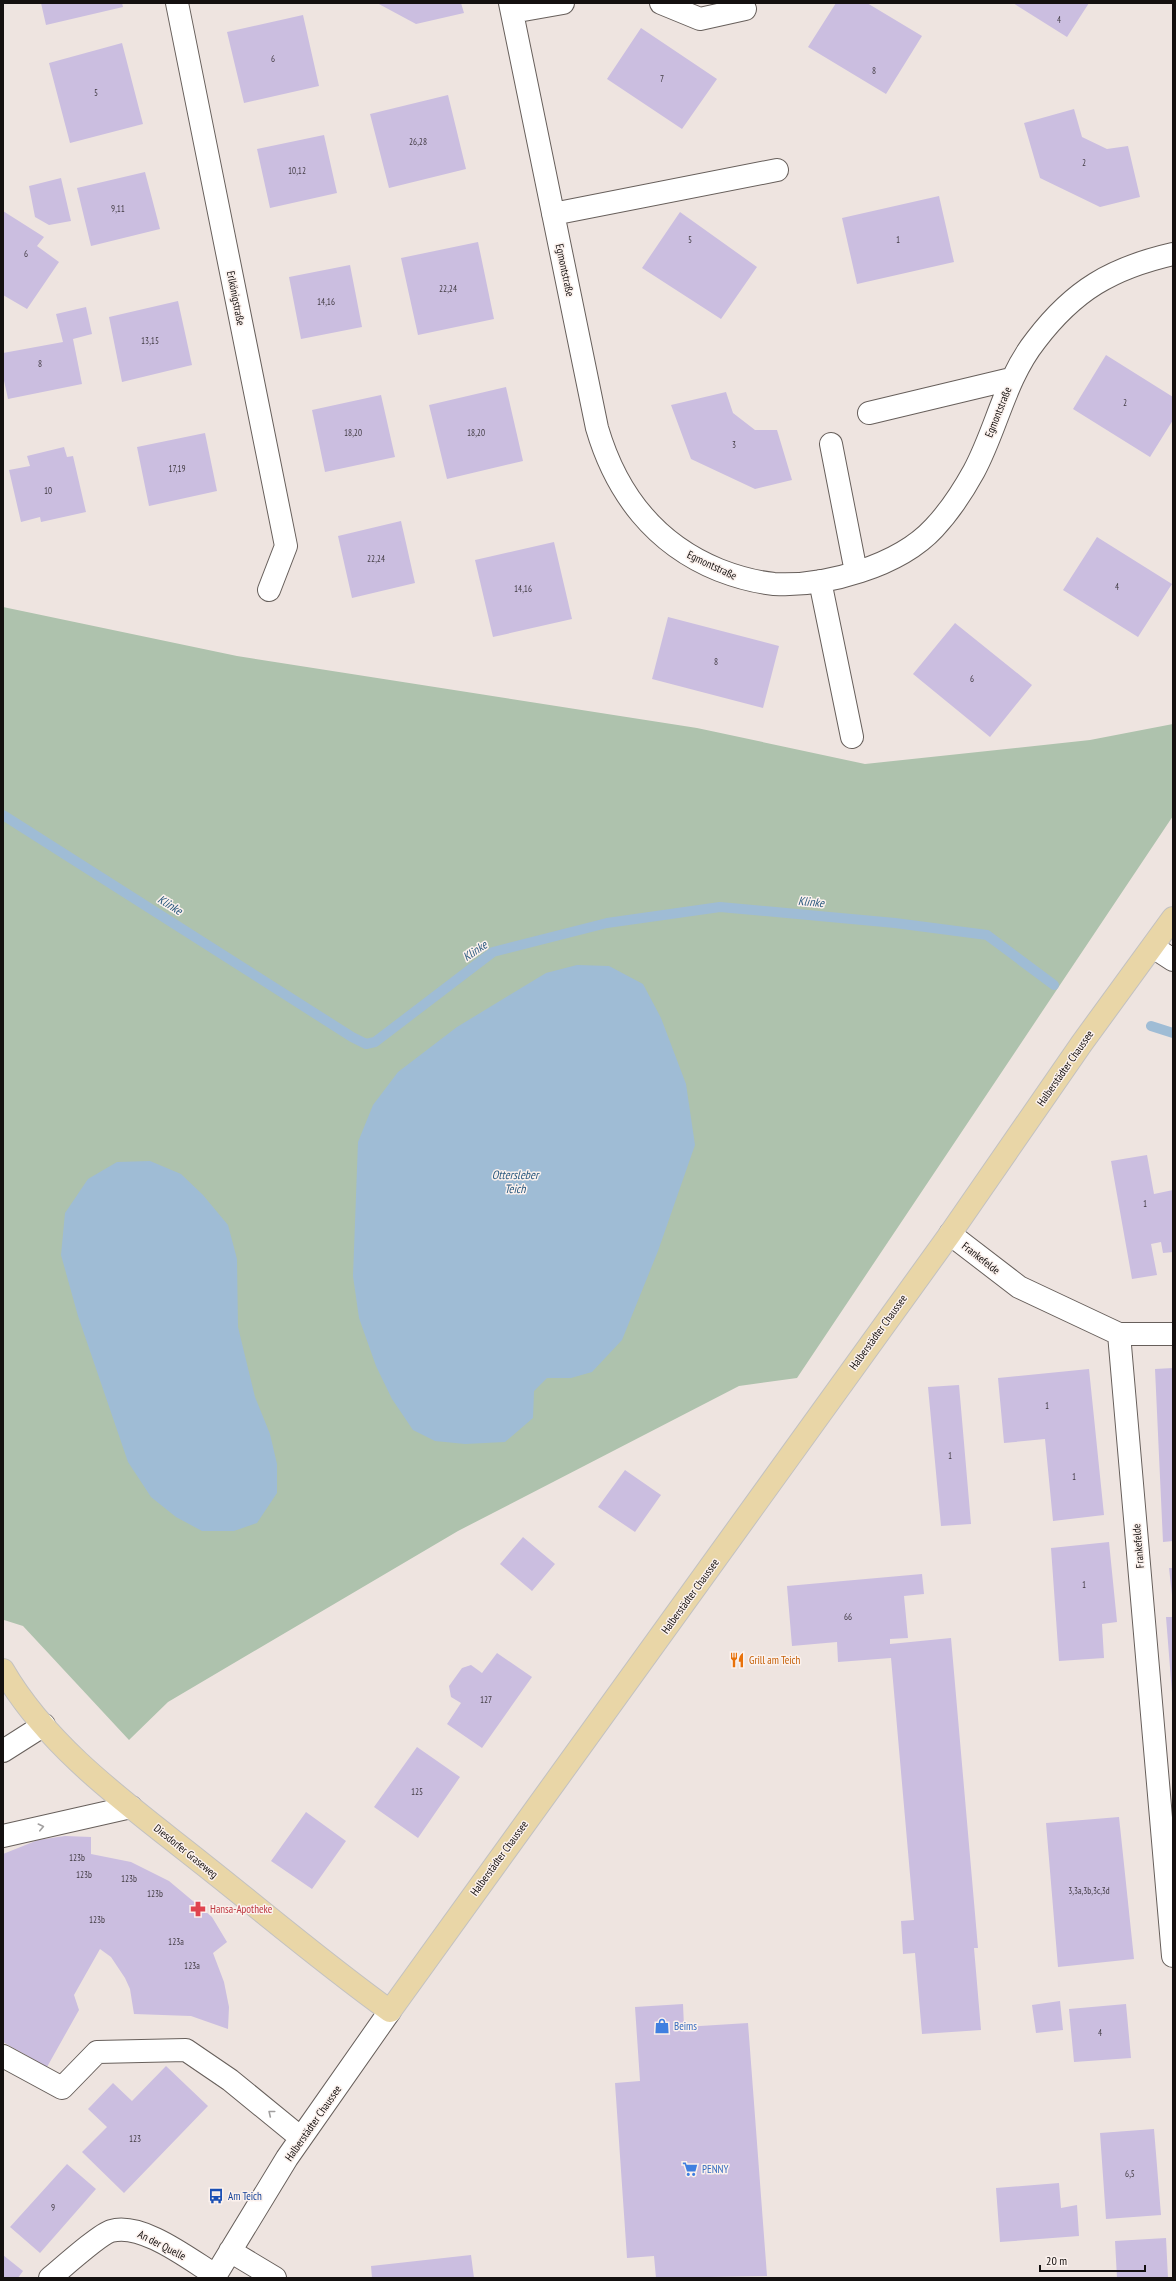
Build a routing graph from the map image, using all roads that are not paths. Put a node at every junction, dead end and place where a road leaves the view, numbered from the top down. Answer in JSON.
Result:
{"nodes":[{"id":1,"x":177,"y":3,"type":"edge"},
{"id":2,"x":563,"y":3,"type":"edge"},
{"id":3,"x":661,"y":3,"type":"edge"},
{"id":4,"x":511,"y":7,"type":"edge"},
{"id":5,"x":745,"y":9,"type":"dead end"},
{"id":6,"x":777,"y":170,"type":"dead end"},
{"id":7,"x":553,"y":214,"type":"junction"},
{"id":8,"x":1173,"y":254,"type":"edge"},
{"id":9,"x":1011,"y":379,"type":"junction"},
{"id":10,"x":868,"y":413,"type":"dead end"},
{"id":11,"x":831,"y":444,"type":"dead end"},
{"id":12,"x":856,"y":572,"type":"junction"},
{"id":13,"x":820,"y":581,"type":"junction"},
{"id":14,"x":269,"y":590,"type":"dead end"},
{"id":15,"x":852,"y":737,"type":"dead end"},
{"id":16,"x":1173,"y":918,"type":"edge"},
{"id":17,"x":1153,"y":947,"type":"junction"},
{"id":18,"x":1173,"y":960,"type":"edge"},
{"id":19,"x":950,"y":1234,"type":"junction"},
{"id":20,"x":1119,"y":1334,"type":"junction"},
{"id":21,"x":1173,"y":1334,"type":"edge"},
{"id":22,"x":3,"y":1670,"type":"edge"},
{"id":23,"x":44,"y":1725,"type":"junction"},
{"id":24,"x":3,"y":1751,"type":"edge"},
{"id":25,"x":131,"y":1807,"type":"junction"},
{"id":26,"x":3,"y":1836,"type":"edge"},
{"id":27,"x":1173,"y":1956,"type":"edge"},
{"id":28,"x":390,"y":2011,"type":"junction"},
{"id":29,"x":3,"y":2056,"type":"edge"},
{"id":30,"x":301,"y":2138,"type":"junction"},
{"id":31,"x":230,"y":2251,"type":"junction"},
{"id":32,"x":215,"y":2277,"type":"edge"},
{"id":33,"x":50,"y":2278,"type":"edge"},
{"id":34,"x":275,"y":2278,"type":"edge"}],
"edges":[{"from":1,"to":14,"type":"street","name":"Erlkönigstraße"},
{"from":2,"to":4,"type":"street"},
{"from":3,"to":5,"type":"street"},
{"from":4,"to":7,"type":"street","name":"Egmontstraße"},
{"from":6,"to":7,"type":"street"},
{"from":7,"to":13,"type":"street","name":"Egmontstraße"},
{"from":8,"to":9,"type":"street","name":"Egmontstraße"},
{"from":9,"to":10,"type":"street"},
{"from":9,"to":12,"type":"street","name":"Egmontstraße"},
{"from":11,"to":12,"type":"street"},
{"from":12,"to":13,"type":"street","name":"Egmontstraße"},
{"from":13,"to":15,"type":"street"},
{"from":16,"to":17,"type":"main road","name":"Halberstädter Chaussee"},
{"from":17,"to":18,"type":"street"},
{"from":17,"to":19,"type":"main road","name":"Halberstädter Chaussee"},
{"from":19,"to":20,"type":"street","name":"Frankefelde"},
{"from":19,"to":28,"type":"main road","name":"Halberstädter Chaussee"},
{"from":20,"to":21,"type":"street"},
{"from":20,"to":27,"type":"street","name":"Frankefelde"},
{"from":22,"to":23,"type":"main road","name":"Diesdorfer Graseweg"},
{"from":23,"to":24,"type":"street"},
{"from":23,"to":25,"type":"main road","name":"Diesdorfer Graseweg"},
{"from":26,"to":25,"type":"street","one_way":true},
{"from":25,"to":28,"type":"main road","name":"Diesdorfer Graseweg"},
{"from":28,"to":30,"type":"street","name":"Halberstädter Chaussee"},
{"from":30,"to":29,"type":"street","one_way":true},
{"from":30,"to":31,"type":"street","name":"Halberstädter Chaussee"},
{"from":31,"to":32,"type":"street","name":"Halberstädter Chaussee"},
{"from":31,"to":34,"type":"street"},
{"from":32,"to":33,"type":"street","name":"An der Quelle"}]}
